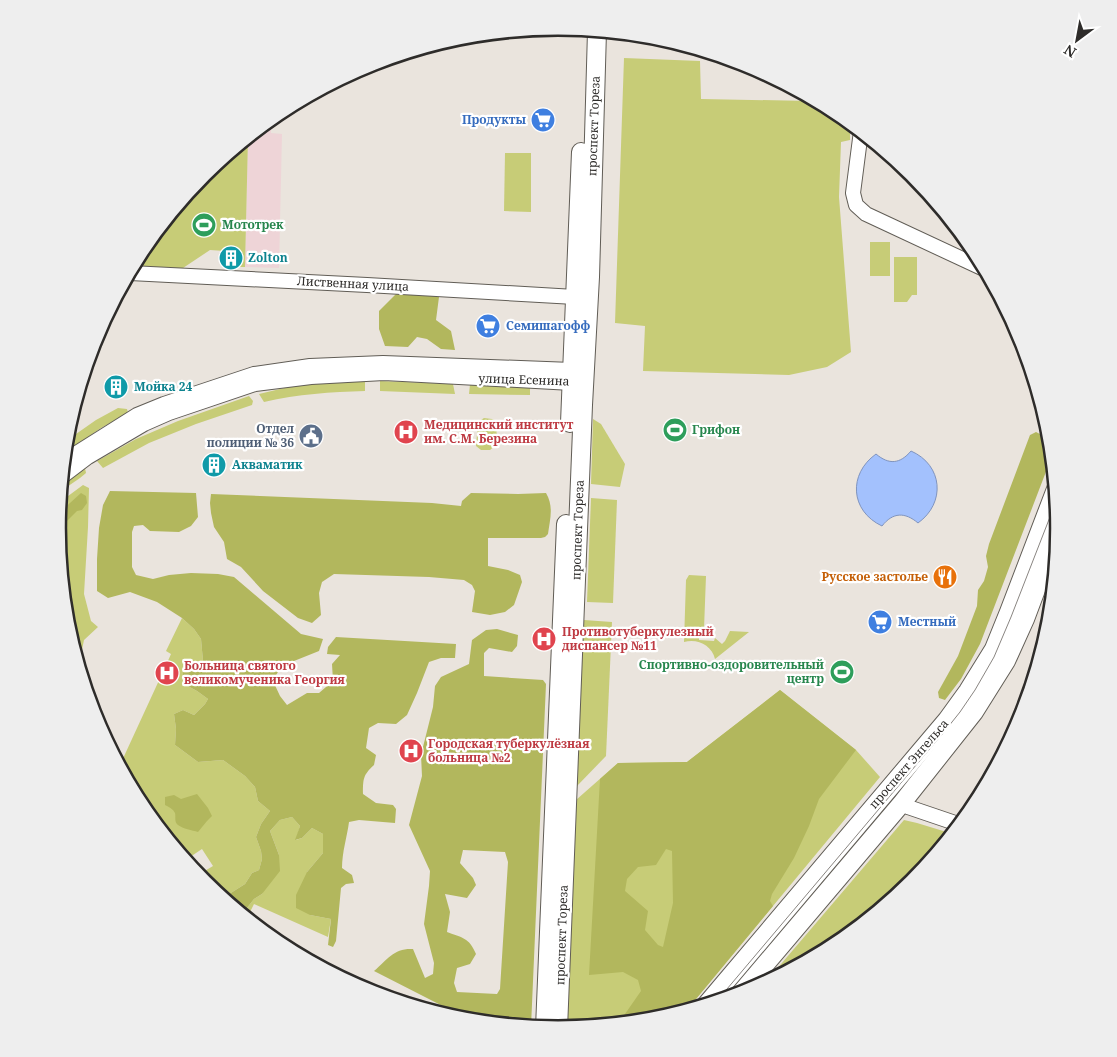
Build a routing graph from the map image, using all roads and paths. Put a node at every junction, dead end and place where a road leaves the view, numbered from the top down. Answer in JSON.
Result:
{"nodes":[{"id":1,"x":585,"y":37,"type":"edge"},
{"id":2,"x":596,"y":37,"type":"edge"},
{"id":3,"x":860,"y":140,"type":"edge"},
{"id":4,"x":974,"y":264,"type":"edge"},
{"id":5,"x":137,"y":273,"type":"edge"},
{"id":6,"x":576,"y":297,"type":"junction"},
{"id":7,"x":576,"y":377,"type":"junction"},
{"id":8,"x":71,"y":456,"type":"edge"},
{"id":9,"x":69,"y":471,"type":"edge"},
{"id":10,"x":1050,"y":504,"type":"edge"},
{"id":11,"x":1050,"y":551,"type":"edge"},
{"id":12,"x":902,"y":803,"type":"junction"},
{"id":13,"x":864,"y":817,"type":"junction"},
{"id":14,"x":953,"y":823,"type":"edge"},
{"id":15,"x":880,"y":829,"type":"junction"},
{"id":16,"x":751,"y":981,"type":"edge"},
{"id":17,"x":714,"y":996,"type":"edge"},
{"id":18,"x":545,"y":1021,"type":"edge"},
{"id":19,"x":558,"y":1021,"type":"edge"}],
"edges":[{"from":1,"to":6,"type":"main road","name":"проспект Тореза"},
{"from":2,"to":7,"type":"main road","name":"проспект Тореза"},
{"from":3,"to":4,"type":"street"},
{"from":5,"to":6,"type":"street","name":"Лиственная улица"},
{"from":6,"to":7,"type":"main road","name":"проспект Тореза"},
{"from":7,"to":8,"type":"street","name":"улица Есенина"},
{"from":7,"to":9,"type":"street","name":"улица Есенина"},
{"from":7,"to":18,"type":"main road","name":"проспект Тореза"},
{"from":7,"to":19,"type":"main road","name":"проспект Тореза"},
{"from":10,"to":13,"type":"main road","name":"проспект Энгельса"},
{"from":11,"to":12,"type":"main road","name":"проспект Энгельса"},
{"from":12,"to":14,"type":"street"},
{"from":12,"to":15,"type":"main road","name":"проспект Энгельса"},
{"from":13,"to":15,"type":"main road"},
{"from":13,"to":17,"type":"main road","name":"проспект Энгельса"},
{"from":15,"to":16,"type":"main road","name":"проспект Энгельса"}]}
